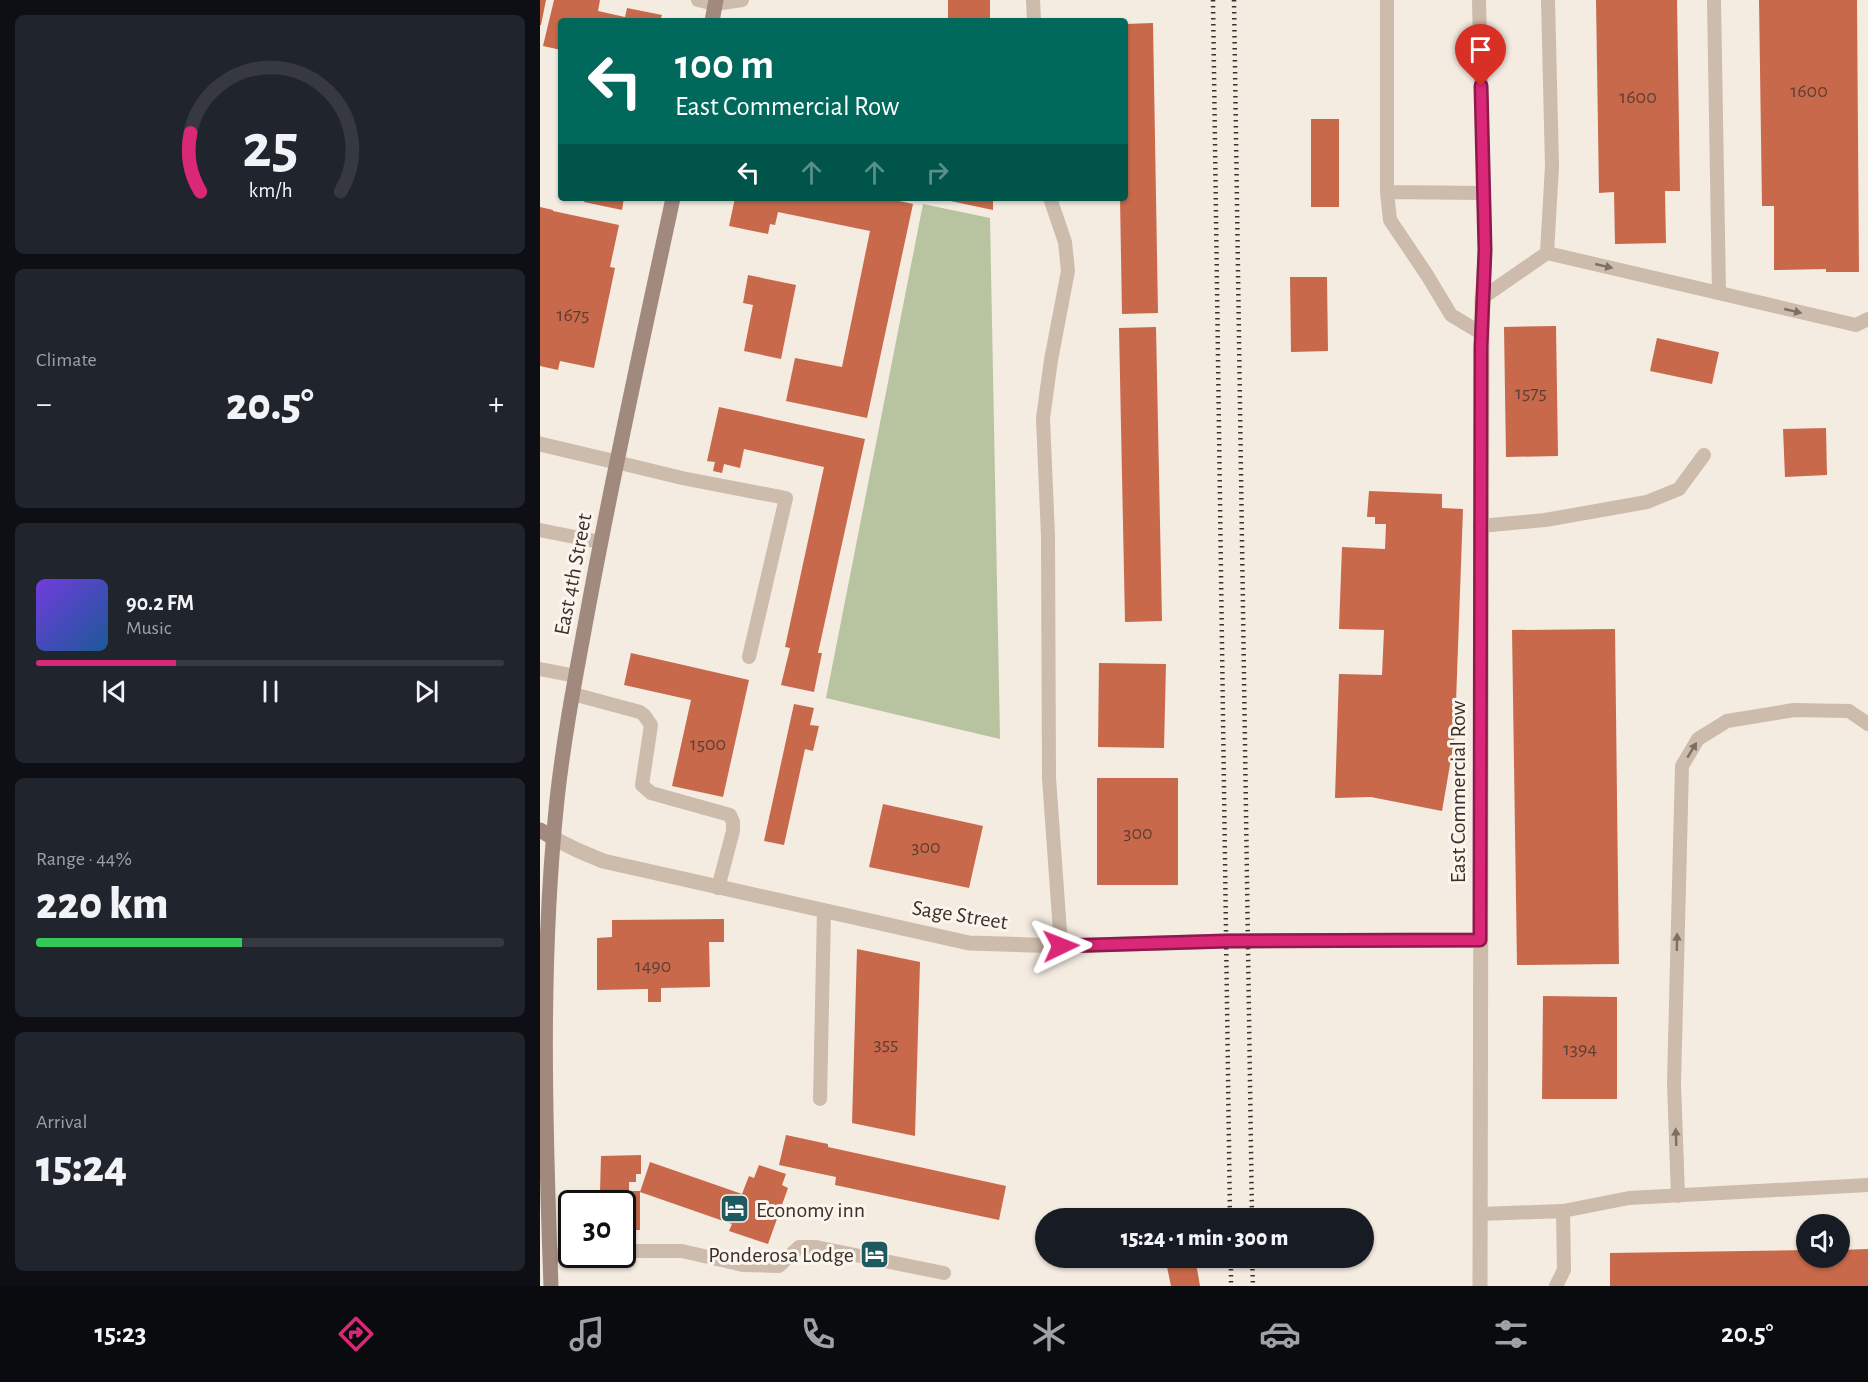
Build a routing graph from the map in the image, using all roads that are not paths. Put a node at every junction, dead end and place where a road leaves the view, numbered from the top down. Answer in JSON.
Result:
{"nodes":[{"id":1,"x":698,"y":0,"type":"edge"},
{"id":2,"x":742,"y":0,"type":"edge"},
{"id":3,"x":1033,"y":0,"type":"edge"},
{"id":4,"x":1387,"y":0,"type":"edge"},
{"id":5,"x":1479,"y":0,"type":"edge"},
{"id":6,"x":1548,"y":0,"type":"edge"},
{"id":7,"x":1713,"y":0,"type":"edge"},
{"id":8,"x":716,"y":2,"type":"edge"},
{"id":9,"x":713,"y":18,"type":"edge"},
{"id":10,"x":1034,"y":18,"type":"edge"},
{"id":11,"x":1387,"y":192,"type":"junction"},
{"id":12,"x":1484,"y":193,"type":"junction"},
{"id":13,"x":672,"y":201,"type":"edge"},
{"id":14,"x":1051,"y":201,"type":"edge"},
{"id":15,"x":1547,"y":253,"type":"junction"},
{"id":16,"x":1719,"y":293,"type":"junction"},
{"id":17,"x":1482,"y":298,"type":"junction"},
{"id":18,"x":1868,"y":319,"type":"edge"},
{"id":19,"x":1481,"y":333,"type":"junction"},
{"id":20,"x":540,"y":444,"type":"edge"},
{"id":21,"x":1704,"y":455,"type":"dead end"},
{"id":22,"x":616,"y":462,"type":"junction"},
{"id":23,"x":1480,"y":526,"type":"junction"},
{"id":24,"x":540,"y":530,"type":"edge"},
{"id":25,"x":600,"y":542,"type":"junction"},
{"id":26,"x":749,"y":657,"type":"dead end"},
{"id":27,"x":540,"y":669,"type":"edge"},
{"id":28,"x":576,"y":676,"type":"junction"},
{"id":29,"x":573,"y":694,"type":"junction"},
{"id":30,"x":1868,"y":724,"type":"edge"},
{"id":31,"x":547,"y":834,"type":"edge"},
{"id":32,"x":718,"y":888,"type":"junction"},
{"id":33,"x":824,"y":911,"type":"junction"},
{"id":34,"x":1480,"y":940,"type":"junction"},
{"id":35,"x":1061,"y":946,"type":"junction"},
{"id":36,"x":820,"y":1099,"type":"dead end"},
{"id":37,"x":1868,"y":1185,"type":"edge"},
{"id":38,"x":1678,"y":1196,"type":"junction"},
{"id":39,"x":1563,"y":1211,"type":"junction"},
{"id":40,"x":1480,"y":1214,"type":"junction"},
{"id":41,"x":636,"y":1251,"type":"edge"},
{"id":42,"x":558,"y":1255,"type":"edge"},
{"id":43,"x":550,"y":1256,"type":"junction"},
{"id":44,"x":944,"y":1273,"type":"dead end"},
{"id":45,"x":551,"y":1286,"type":"edge"},
{"id":46,"x":1480,"y":1286,"type":"edge"},
{"id":47,"x":1556,"y":1286,"type":"edge"}],
"edges":[{"from":1,"to":8,"type":"lane"},
{"from":2,"to":8,"type":"lane"},
{"from":3,"to":10,"type":"lane"},
{"from":4,"to":11,"type":"lane"},
{"from":5,"to":12,"type":"lane"},
{"from":6,"to":15,"type":"lane"},
{"from":7,"to":16,"type":"lane"},
{"from":8,"to":9,"type":"main road"},
{"from":11,"to":12,"type":"lane"},
{"from":11,"to":19,"type":"lane"},
{"from":12,"to":17,"type":"lane"},
{"from":13,"to":22,"type":"main road","name":"East 4th Street"},
{"from":14,"to":35,"type":"lane"},
{"from":15,"to":16,"type":"lane","one_way":true},
{"from":15,"to":17,"type":"lane"},
{"from":16,"to":18,"type":"lane","one_way":true},
{"from":17,"to":19,"type":"street","name":"East Commercial Row"},
{"from":19,"to":23,"type":"street","name":"East Commercial Row"},
{"from":20,"to":22,"type":"street"},
{"from":21,"to":23,"type":"lane"},
{"from":22,"to":25,"type":"main road","name":"East 4th Street"},
{"from":22,"to":26,"type":"lane"},
{"from":23,"to":34,"type":"street","name":"East Commercial Row"},
{"from":24,"to":25,"type":"lane"},
{"from":25,"to":28,"type":"main road","name":"East 4th Street"},
{"from":27,"to":28,"type":"lane"},
{"from":28,"to":29,"type":"main road","name":"East 4th Street"},
{"from":29,"to":31,"type":"main road","name":"East 4th Street"},
{"from":29,"to":32,"type":"lane"},
{"from":38,"to":30,"type":"lane","one_way":true},
{"from":31,"to":32,"type":"street","name":"Sage Street"},
{"from":31,"to":43,"type":"main road","name":"East 4th Street"},
{"from":32,"to":33,"type":"street","name":"Sage Street"},
{"from":33,"to":35,"type":"street","name":"Sage Street"},
{"from":33,"to":36,"type":"lane"},
{"from":34,"to":35,"type":"street","name":"Sage Street"},
{"from":34,"to":40,"type":"street","name":"East Commercial Row"},
{"from":37,"to":38,"type":"lane"},
{"from":38,"to":39,"type":"lane"},
{"from":39,"to":40,"type":"lane"},
{"from":39,"to":47,"type":"lane"},
{"from":40,"to":46,"type":"street","name":"East Commercial Row"},
{"from":41,"to":44,"type":"lane"},
{"from":42,"to":43,"type":"lane"},
{"from":43,"to":45,"type":"main road","name":"East 4th Street"}]}
